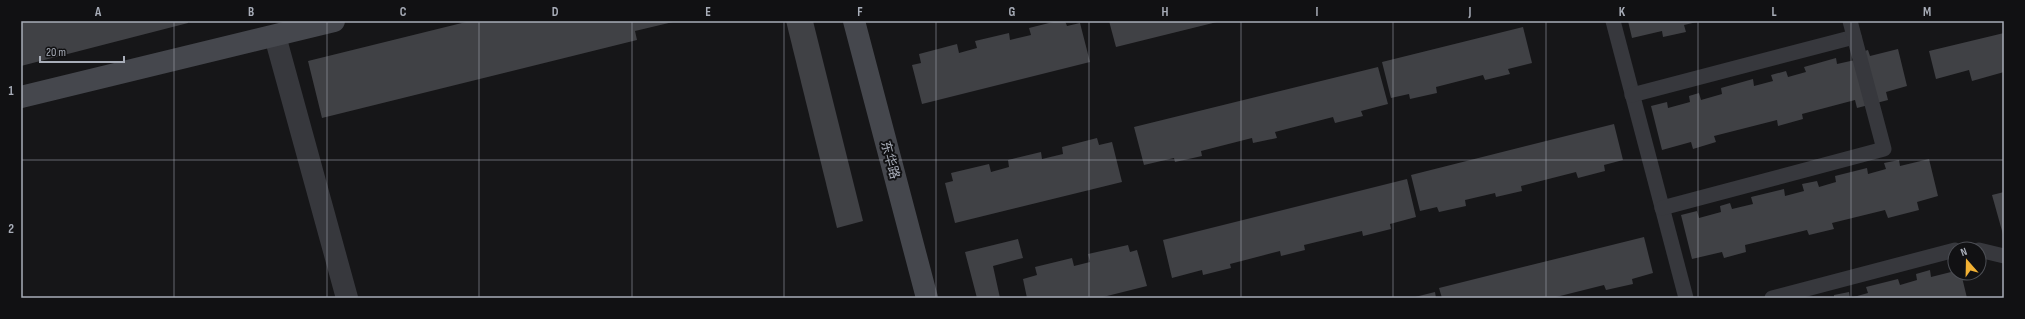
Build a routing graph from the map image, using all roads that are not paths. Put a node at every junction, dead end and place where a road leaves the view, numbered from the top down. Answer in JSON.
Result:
{"nodes":[{"id":1,"x":334,"y":21,"type":"edge"},
{"id":2,"x":854,"y":21,"type":"edge"},
{"id":3,"x":1613,"y":21,"type":"edge"},
{"id":4,"x":1850,"y":21,"type":"edge"},
{"id":5,"x":275,"y":36,"type":"junction"},
{"id":6,"x":1854,"y":37,"type":"junction"},
{"id":7,"x":1632,"y":95,"type":"junction"},
{"id":8,"x":21,"y":97,"type":"edge"},
{"id":9,"x":1662,"y":208,"type":"junction"},
{"id":10,"x":1947,"y":251,"type":"edge"},
{"id":11,"x":1987,"y":251,"type":"edge"},
{"id":12,"x":2004,"y":256,"type":"edge"},
{"id":13,"x":347,"y":298,"type":"edge"},
{"id":14,"x":927,"y":298,"type":"edge"},
{"id":15,"x":1686,"y":298,"type":"edge"},
{"id":16,"x":1772,"y":298,"type":"edge"}],
"edges":[{"from":1,"to":5,"type":"street"},
{"from":2,"to":14,"type":"street","name":"东华路"},
{"from":3,"to":7,"type":"lane"},
{"from":4,"to":6,"type":"lane"},
{"from":5,"to":8,"type":"street"},
{"from":5,"to":13,"type":"street"},
{"from":6,"to":7,"type":"lane"},
{"from":6,"to":9,"type":"lane"},
{"from":7,"to":9,"type":"lane"},
{"from":9,"to":15,"type":"lane"},
{"from":10,"to":16,"type":"lane"},
{"from":11,"to":12,"type":"lane"}]}
